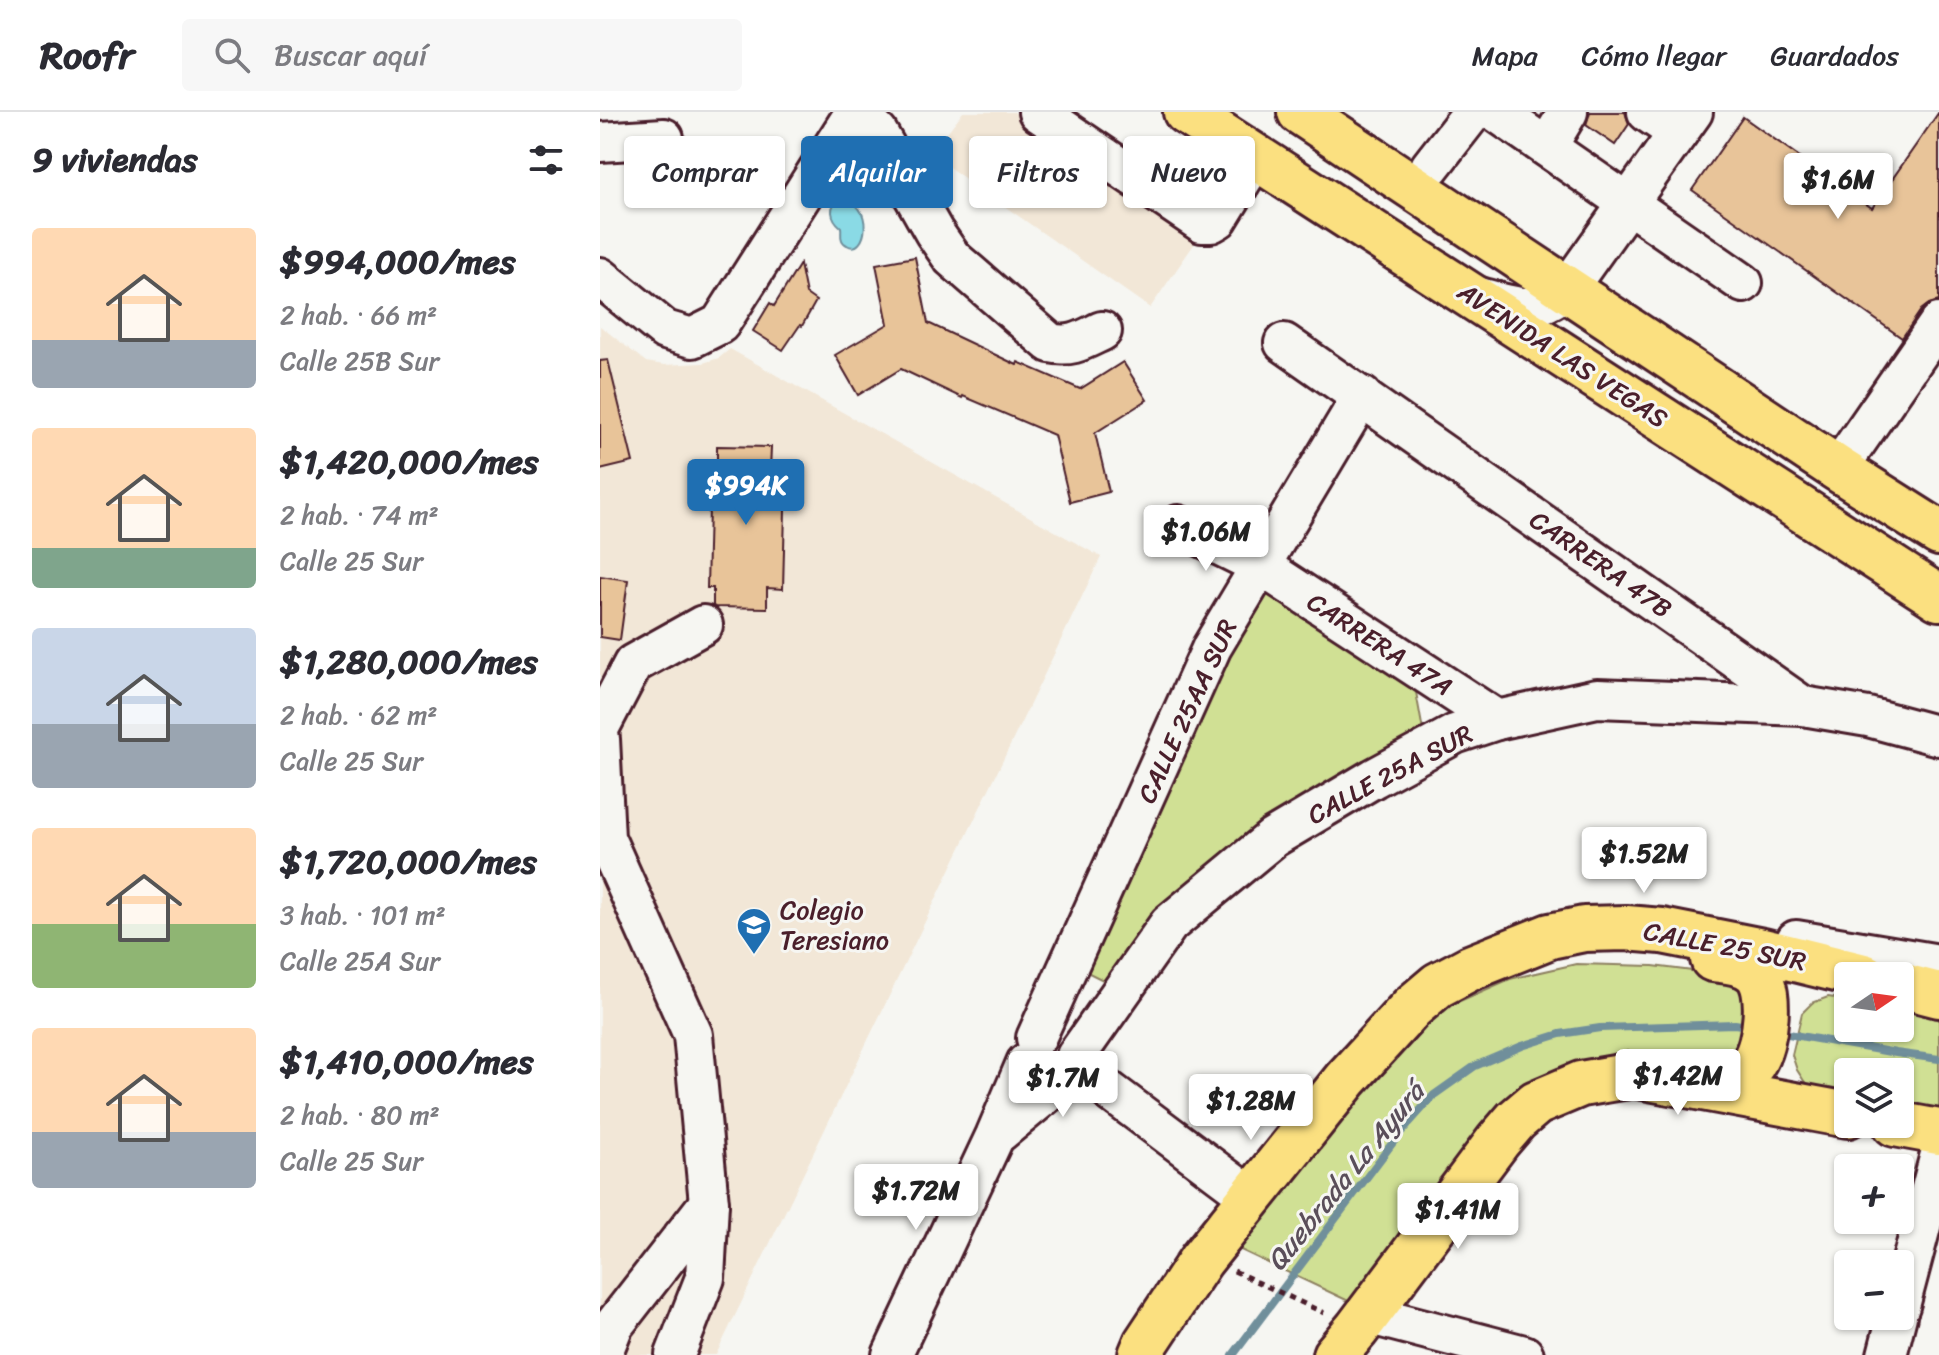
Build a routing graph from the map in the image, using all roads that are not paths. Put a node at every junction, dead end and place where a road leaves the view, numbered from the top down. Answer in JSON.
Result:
{"nodes":[{"id":1,"x":856,"y":112,"type":"edge"},
{"id":2,"x":1038,"y":112,"type":"edge"},
{"id":3,"x":1300,"y":112,"type":"edge"},
{"id":4,"x":1473,"y":112,"type":"edge"},
{"id":5,"x":1496,"y":112,"type":"edge"},
{"id":6,"x":1568,"y":112,"type":"edge"},
{"id":7,"x":1647,"y":112,"type":"edge"},
{"id":8,"x":1192,"y":113,"type":"edge"},
{"id":9,"x":1685,"y":123,"type":"edge"},
{"id":10,"x":624,"y":140,"type":"edge"},
{"id":11,"x":600,"y":142,"type":"edge"},
{"id":12,"x":1547,"y":147,"type":"junction"},
{"id":13,"x":1256,"y":157,"type":"junction"},
{"id":14,"x":1430,"y":167,"type":"dead end"},
{"id":15,"x":1628,"y":203,"type":"junction"},
{"id":16,"x":600,"y":277,"type":"edge"},
{"id":17,"x":1743,"y":283,"type":"dead end"},
{"id":18,"x":1568,"y":288,"type":"junction"},
{"id":19,"x":1466,"y":293,"type":"junction"},
{"id":20,"x":1939,"y":323,"type":"edge"},
{"id":21,"x":1102,"y":331,"type":"dead end"},
{"id":22,"x":1284,"y":343,"type":"dead end"},
{"id":23,"x":1927,"y":366,"type":"edge"},
{"id":24,"x":1362,"y":396,"type":"junction"},
{"id":25,"x":1838,"y":469,"type":"junction"},
{"id":26,"x":1178,"y":525,"type":"dead end"},
{"id":27,"x":1939,"y":533,"type":"edge"},
{"id":28,"x":1261,"y":566,"type":"junction"},
{"id":29,"x":1939,"y":598,"type":"edge"},
{"id":30,"x":703,"y":625,"type":"dead end"},
{"id":31,"x":1803,"y":706,"type":"junction"},
{"id":32,"x":1497,"y":720,"type":"junction"},
{"id":33,"x":600,"y":727,"type":"edge"},
{"id":34,"x":1939,"y":736,"type":"edge"},
{"id":35,"x":600,"y":739,"type":"edge"},
{"id":36,"x":1584,"y":929,"type":"junction"},
{"id":37,"x":1939,"y":964,"type":"edge"},
{"id":38,"x":1834,"y":969,"type":"edge"},
{"id":39,"x":1834,"y":980,"type":"edge"},
{"id":40,"x":1438,"y":985,"type":"junction"},
{"id":41,"x":1914,"y":989,"type":"edge"},
{"id":42,"x":1939,"y":995,"type":"edge"},
{"id":43,"x":1914,"y":999,"type":"edge"},
{"id":44,"x":1939,"y":1004,"type":"edge"},
{"id":45,"x":1773,"y":1030,"type":"junction"},
{"id":46,"x":1031,"y":1050,"type":"junction"},
{"id":47,"x":1069,"y":1070,"type":"junction"},
{"id":48,"x":1718,"y":1090,"type":"junction"},
{"id":49,"x":1831,"y":1112,"type":"edge"},
{"id":50,"x":1914,"y":1127,"type":"edge"},
{"id":51,"x":1939,"y":1132,"type":"edge"},
{"id":52,"x":995,"y":1136,"type":"junction"},
{"id":53,"x":1939,"y":1158,"type":"edge"},
{"id":54,"x":709,"y":1203,"type":"junction"},
{"id":55,"x":1246,"y":1204,"type":"junction"},
{"id":56,"x":1914,"y":1253,"type":"edge"},
{"id":57,"x":698,"y":1294,"type":"junction"},
{"id":58,"x":1367,"y":1314,"type":"junction"},
{"id":59,"x":1893,"y":1330,"type":"edge"},
{"id":60,"x":605,"y":1333,"type":"edge"},
{"id":61,"x":675,"y":1355,"type":"edge"},
{"id":62,"x":892,"y":1355,"type":"edge"},
{"id":63,"x":1141,"y":1355,"type":"edge"},
{"id":64,"x":1335,"y":1355,"type":"edge"},
{"id":65,"x":1524,"y":1355,"type":"edge"},
{"id":66,"x":1887,"y":1355,"type":"edge"}],
"edges":[{"from":1,"to":16,"type":"street"},
{"from":1,"to":21,"type":"street"},
{"from":2,"to":13,"type":"street"},
{"from":3,"to":18,"type":"main road"},
{"from":4,"to":14,"type":"street"},
{"from":5,"to":12,"type":"street"},
{"from":6,"to":12,"type":"street"},
{"from":7,"to":9,"type":"street"},
{"from":8,"to":13,"type":"main road","name":"AVENIDA LAS VEGAS"},
{"from":9,"to":15,"type":"street"},
{"from":10,"to":11,"type":"street"},
{"from":12,"to":15,"type":"street"},
{"from":13,"to":19,"type":"main road","name":"AVENIDA LAS VEGAS"},
{"from":15,"to":17,"type":"street"},
{"from":15,"to":18,"type":"street"},
{"from":18,"to":19,"type":"street"},
{"from":18,"to":25,"type":"main road"},
{"from":19,"to":29,"type":"main road","name":"AVENIDA LAS VEGAS"},
{"from":20,"to":23,"type":"street"},
{"from":22,"to":24,"type":"street","name":"CARRERA 47B"},
{"from":23,"to":25,"type":"street"},
{"from":24,"to":28,"type":"street","name":"CALLE 25AA SUR"},
{"from":24,"to":31,"type":"street","name":"CARRERA 47B"},
{"from":25,"to":27,"type":"main road"},
{"from":26,"to":28,"type":"street","name":"CARRERA 47A"},
{"from":28,"to":32,"type":"street","name":"CARRERA 47A"},
{"from":28,"to":46,"type":"street","name":"CALLE 25AA SUR"},
{"from":30,"to":33,"type":"street"},
{"from":31,"to":32,"type":"street","name":"CALLE 25A SUR"},
{"from":31,"to":34,"type":"street","name":"CARRERA 47B"},
{"from":32,"to":47,"type":"street","name":"CALLE 25A SUR"},
{"from":35,"to":54,"type":"street"},
{"from":36,"to":37,"type":"street","name":"CALLE 25 SUR"},
{"from":36,"to":38,"type":"main road","name":"CALLE 25 SUR"},
{"from":36,"to":40,"type":"main road","name":"CALLE 25 SUR"},
{"from":39,"to":45,"type":"main road"},
{"from":40,"to":45,"type":"main road"},
{"from":40,"to":55,"type":"main road","name":"CALLE 25 SUR"},
{"from":41,"to":42,"type":"main road"},
{"from":43,"to":44,"type":"main road"},
{"from":45,"to":48,"type":"main road"},
{"from":45,"to":49,"type":"main road"},
{"from":46,"to":47,"type":"street"},
{"from":46,"to":52,"type":"street","name":"CALLE 25A SUR"},
{"from":47,"to":52,"type":"street","name":"CALLE 25A SUR"},
{"from":47,"to":55,"type":"street"},
{"from":48,"to":49,"type":"main road"},
{"from":48,"to":58,"type":"main road"},
{"from":50,"to":51,"type":"main road"},
{"from":52,"to":62,"type":"street","name":"CALLE 25A SUR"},
{"from":53,"to":56,"type":"street"},
{"from":54,"to":57,"type":"street"},
{"from":54,"to":60,"type":"street"},
{"from":55,"to":63,"type":"main road","name":"CALLE 25 SUR"},
{"from":57,"to":60,"type":"street"},
{"from":57,"to":61,"type":"street"},
{"from":58,"to":64,"type":"main road"},
{"from":58,"to":65,"type":"street"},
{"from":59,"to":66,"type":"street"}]}
